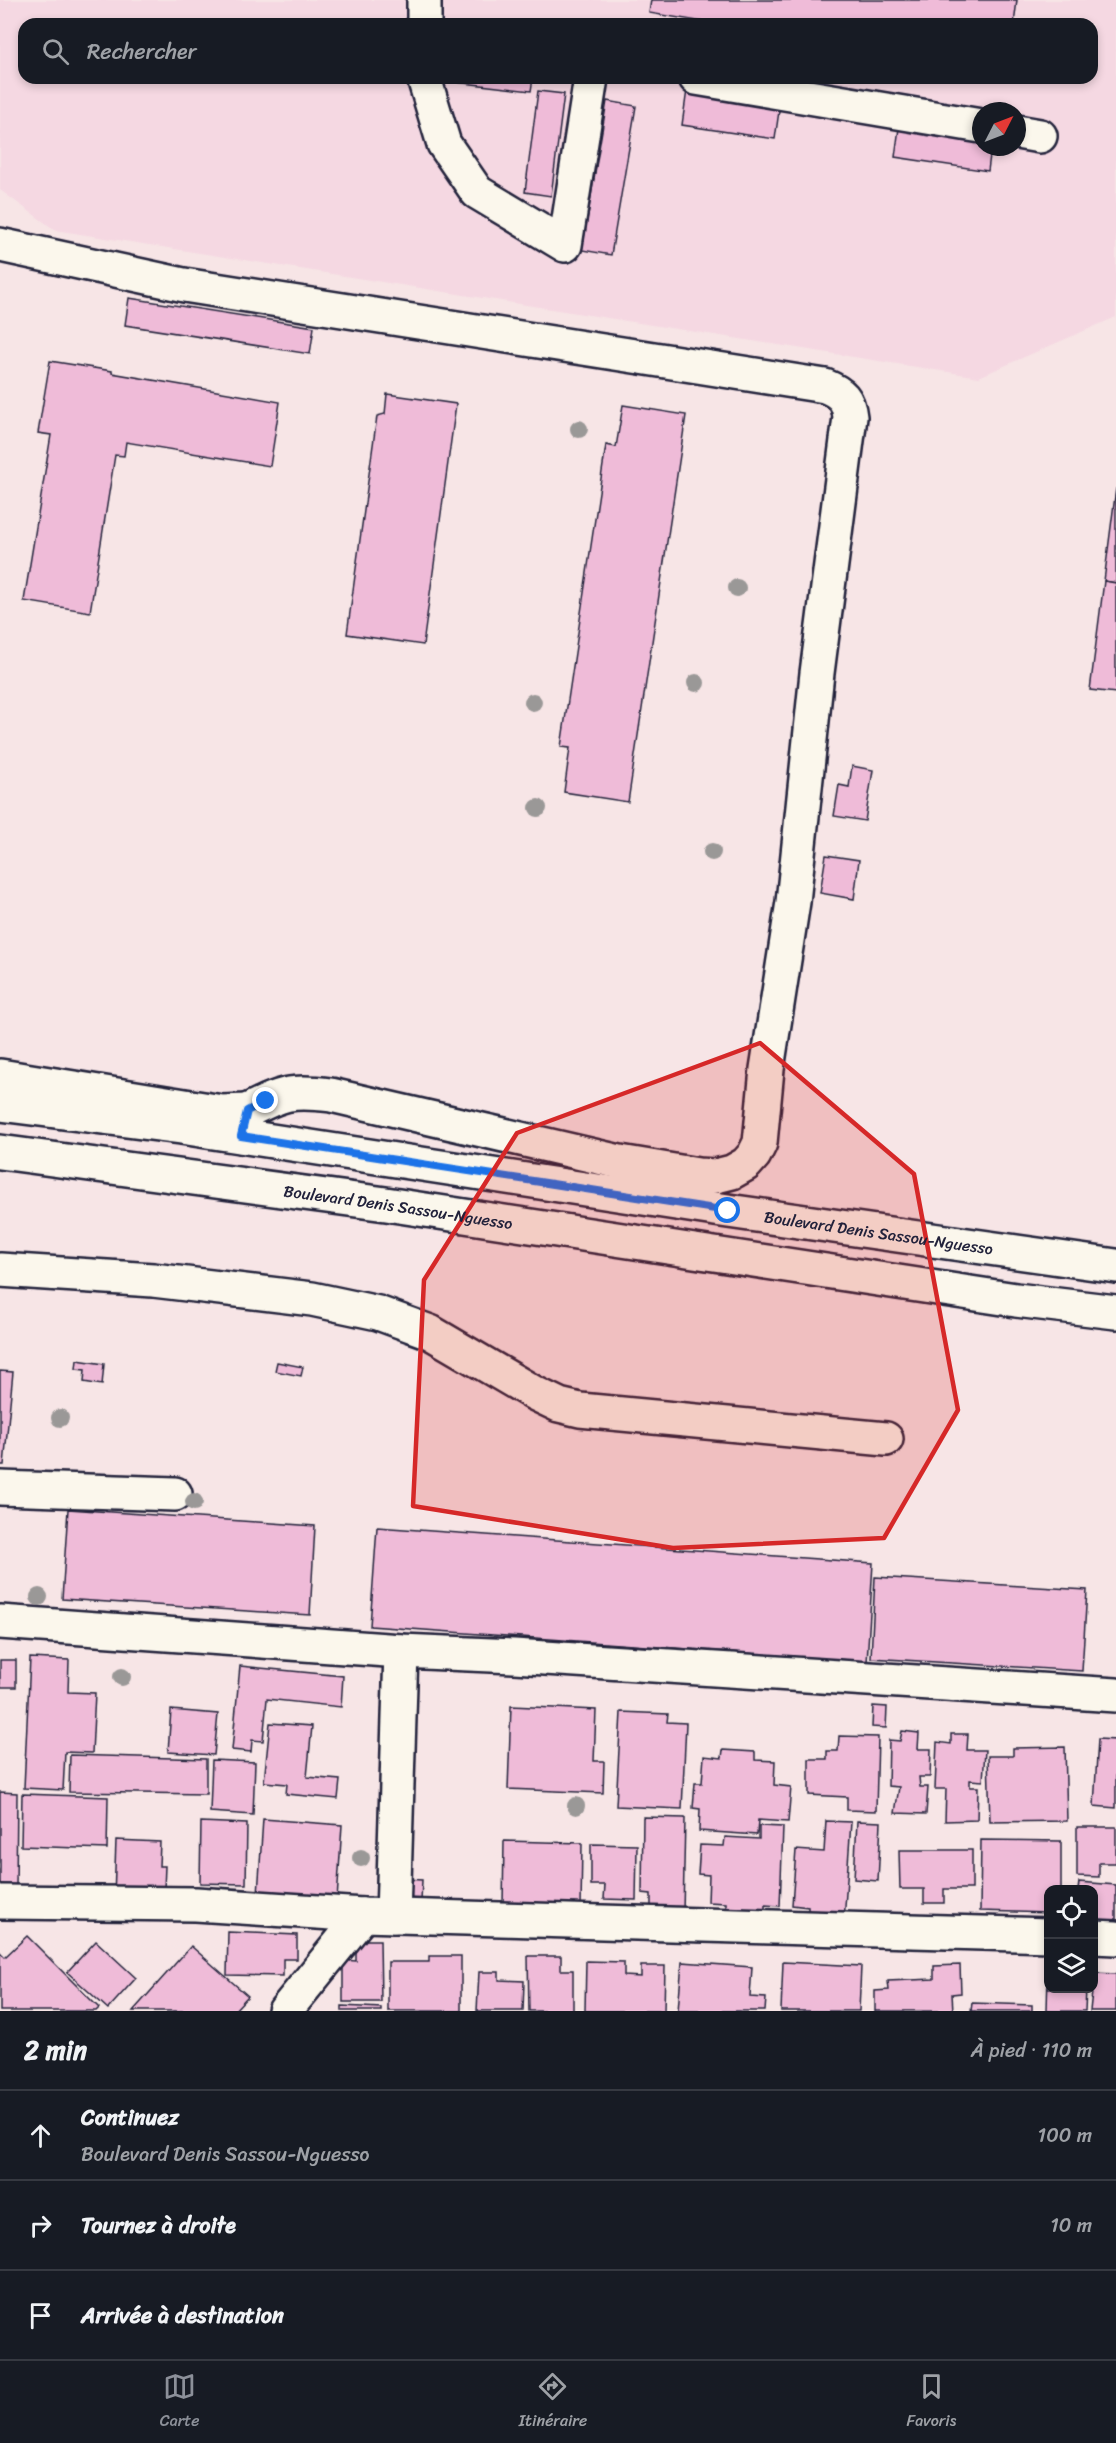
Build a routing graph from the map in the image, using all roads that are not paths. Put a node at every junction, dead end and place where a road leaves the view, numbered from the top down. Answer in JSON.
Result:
{"nodes":[{"id":1,"x":424,"y":0,"type":"edge"},
{"id":2,"x":424,"y":18,"type":"edge"},
{"id":3,"x":426,"y":84,"type":"edge"},
{"id":4,"x":590,"y":84,"type":"edge"},
{"id":5,"x":732,"y":84,"type":"edge"},
{"id":6,"x":972,"y":124,"type":"edge"},
{"id":7,"x":0,"y":245,"type":"edge"},
{"id":8,"x":0,"y":1076,"type":"edge"},
{"id":9,"x":0,"y":1104,"type":"edge"},
{"id":10,"x":244,"y":1124,"type":"junction"},
{"id":11,"x":0,"y":1152,"type":"edge"},
{"id":12,"x":1116,"y":1266,"type":"edge"},
{"id":13,"x":0,"y":1270,"type":"edge"},
{"id":14,"x":1116,"y":1312,"type":"edge"},
{"id":15,"x":886,"y":1439,"type":"dead end"},
{"id":16,"x":0,"y":1488,"type":"edge"},
{"id":17,"x":175,"y":1494,"type":"dead end"},
{"id":18,"x":0,"y":1622,"type":"edge"},
{"id":19,"x":401,"y":1652,"type":"junction"},
{"id":20,"x":1116,"y":1695,"type":"edge"},
{"id":21,"x":0,"y":1902,"type":"edge"},
{"id":22,"x":378,"y":1915,"type":"junction"},
{"id":23,"x":1044,"y":1935,"type":"edge"},
{"id":24,"x":1098,"y":1937,"type":"edge"},
{"id":25,"x":1116,"y":1938,"type":"edge"},
{"id":26,"x":285,"y":2011,"type":"edge"}],
"edges":[{"from":1,"to":2,"type":"street"},
{"from":3,"to":4,"type":"street"},
{"from":5,"to":6,"type":"street"},
{"from":7,"to":10,"type":"street"},
{"from":8,"to":10,"type":"street"},
{"from":9,"to":10,"type":"street","name":"Boulevard Denis Sassou-Nguesso"},
{"from":10,"to":12,"type":"street","name":"Boulevard Denis Sassou-Nguesso"},
{"from":11,"to":14,"type":"street","name":"Boulevard Denis Sassou-Nguesso"},
{"from":13,"to":15,"type":"street"},
{"from":16,"to":17,"type":"street"},
{"from":18,"to":19,"type":"street"},
{"from":19,"to":20,"type":"street"},
{"from":19,"to":22,"type":"street"},
{"from":21,"to":22,"type":"street"},
{"from":22,"to":23,"type":"street"},
{"from":22,"to":26,"type":"street"},
{"from":24,"to":25,"type":"street"}]}
